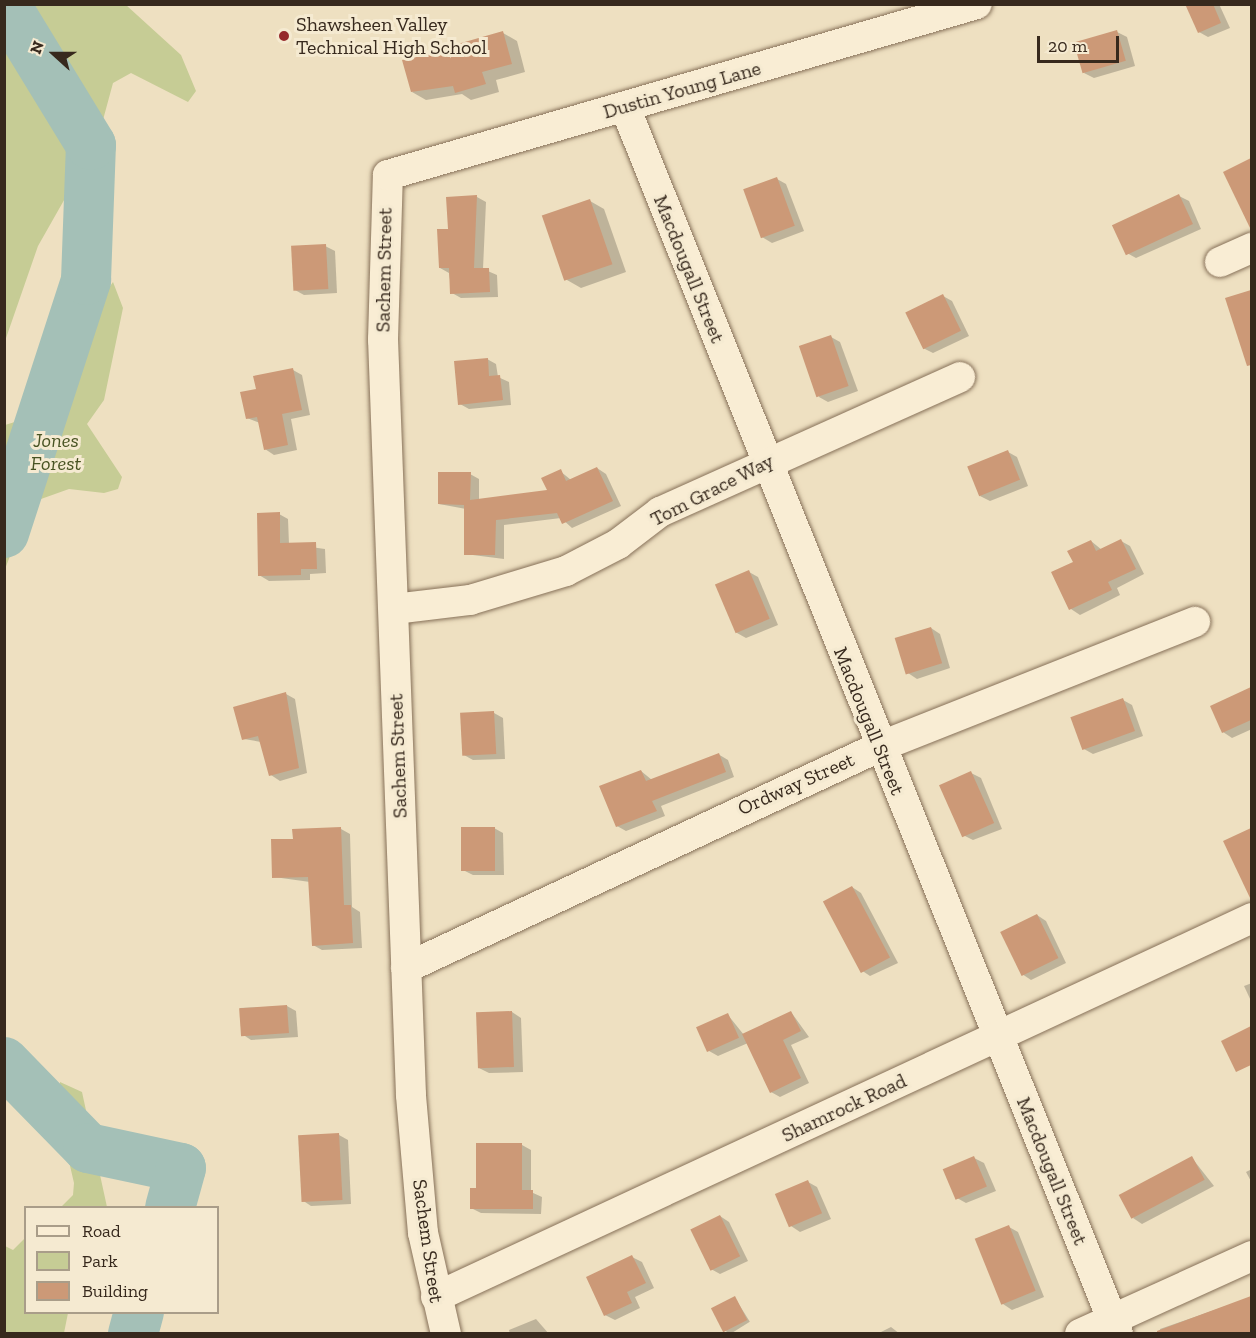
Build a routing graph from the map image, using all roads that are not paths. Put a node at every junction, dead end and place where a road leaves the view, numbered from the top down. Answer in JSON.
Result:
{"nodes":[{"id":1,"x":977,"y":4,"type":"edge"},
{"id":2,"x":625,"y":107,"type":"junction"},
{"id":3,"x":388,"y":175,"type":"joint"},
{"id":4,"x":1251,"y":248,"type":"edge"},
{"id":5,"x":1220,"y":262,"type":"dead end"},
{"id":6,"x":960,"y":377,"type":"dead end"},
{"id":7,"x":766,"y":463,"type":"junction"},
{"id":8,"x":394,"y":609,"type":"junction"},
{"id":9,"x":1195,"y":622,"type":"dead end"},
{"id":10,"x":879,"y":747,"type":"junction"},
{"id":11,"x":1251,"y":918,"type":"edge"},
{"id":12,"x":406,"y":968,"type":"junction"},
{"id":13,"x":998,"y":1036,"type":"junction"},
{"id":14,"x":1251,"y":1257,"type":"edge"},
{"id":15,"x":436,"y":1297,"type":"junction"},
{"id":16,"x":1115,"y":1326,"type":"edge"},
{"id":17,"x":446,"y":1334,"type":"edge"},
{"id":18,"x":1080,"y":1334,"type":"edge"}],
"edges":[{"from":1,"to":2,"type":"street","name":"Dustin Young Lane"},
{"from":2,"to":3,"type":"street","name":"Dustin Young Lane"},
{"from":2,"to":7,"type":"street","name":"Macdougall Street"},
{"from":3,"to":8,"type":"street","name":"Sachem Street"},
{"from":4,"to":5,"type":"street"},
{"from":6,"to":7,"type":"street","name":"Tom Grace Way"},
{"from":7,"to":8,"type":"street","name":"Tom Grace Way"},
{"from":7,"to":10,"type":"street","name":"Macdougall Street"},
{"from":8,"to":12,"type":"street","name":"Sachem Street"},
{"from":9,"to":10,"type":"street","name":"Ordway Street"},
{"from":10,"to":12,"type":"street","name":"Ordway Street"},
{"from":10,"to":13,"type":"street","name":"Macdougall Street"},
{"from":11,"to":13,"type":"street","name":"Shamrock Road"},
{"from":12,"to":15,"type":"street","name":"Sachem Street"},
{"from":13,"to":15,"type":"street","name":"Shamrock Road"},
{"from":13,"to":16,"type":"street","name":"Macdougall Street"},
{"from":14,"to":16,"type":"street"},
{"from":15,"to":17,"type":"street","name":"Sachem Street"},
{"from":16,"to":18,"type":"street"}]}
